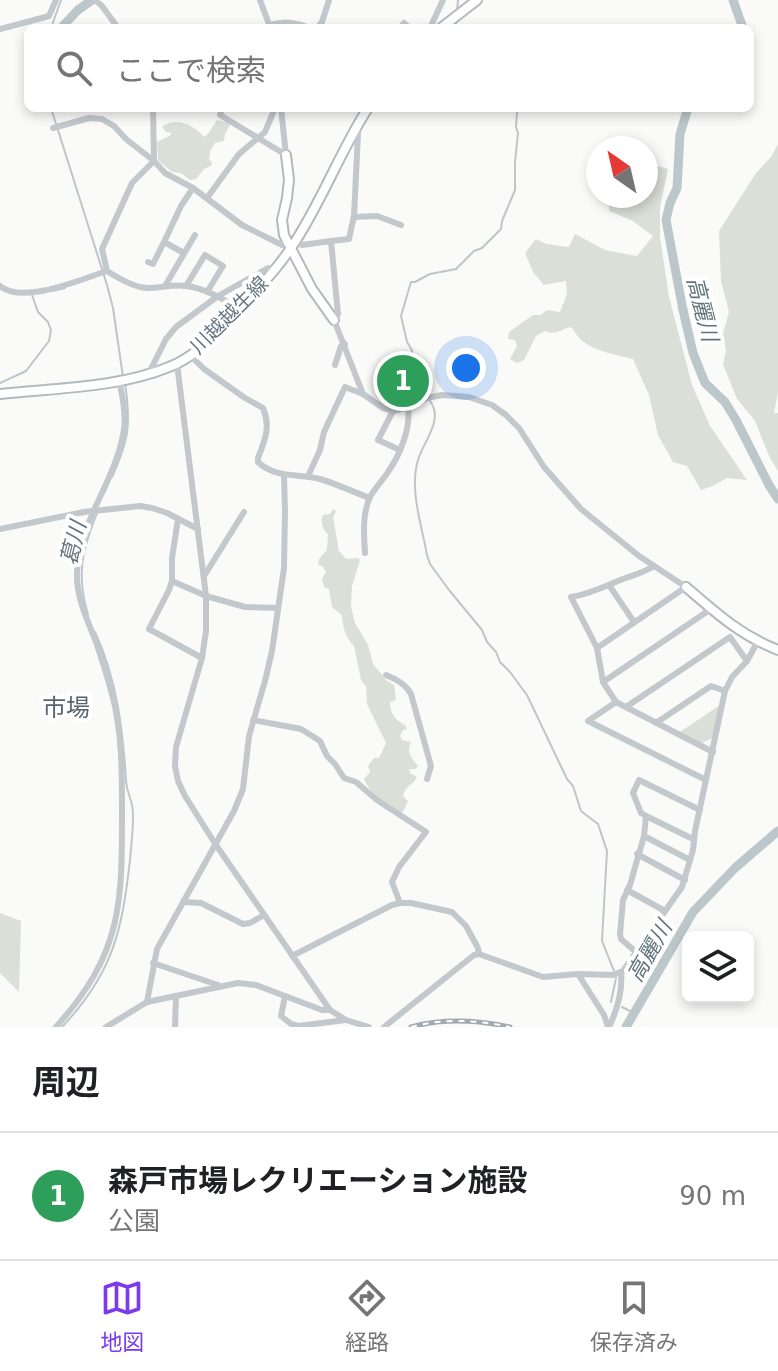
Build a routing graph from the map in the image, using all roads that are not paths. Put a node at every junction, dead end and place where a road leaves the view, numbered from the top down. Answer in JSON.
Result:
{"nodes":[{"id":1,"x":56,"y":0,"type":"edge"},
{"id":2,"x":95,"y":0,"type":"edge"},
{"id":3,"x":260,"y":0,"type":"edge"},
{"id":4,"x":329,"y":0,"type":"edge"},
{"id":5,"x":443,"y":0,"type":"edge"},
{"id":6,"x":477,"y":0,"type":"edge"},
{"id":7,"x":116,"y":24,"type":"edge"},
{"id":8,"x":269,"y":24,"type":"edge"},
{"id":9,"x":320,"y":24,"type":"edge"},
{"id":10,"x":432,"y":24,"type":"edge"},
{"id":11,"x":446,"y":24,"type":"edge"},
{"id":12,"x":0,"y":29,"type":"edge"},
{"id":13,"x":153,"y":112,"type":"edge"},
{"id":14,"x":221,"y":112,"type":"edge"},
{"id":15,"x":276,"y":112,"type":"edge"},
{"id":16,"x":279,"y":112,"type":"edge"},
{"id":17,"x":365,"y":112,"type":"edge"},
{"id":18,"x":53,"y":128,"type":"dead end"},
{"id":19,"x":353,"y":131,"type":"junction"},
{"id":20,"x":257,"y":138,"type":"junction"},
{"id":21,"x":286,"y":155,"type":"junction"},
{"id":22,"x":154,"y":161,"type":"junction"},
{"id":23,"x":193,"y":188,"type":"junction"},
{"id":24,"x":207,"y":198,"type":"junction"},
{"id":25,"x":354,"y":217,"type":"junction"},
{"id":26,"x":401,"y":225,"type":"dead end"},
{"id":27,"x":195,"y":235,"type":"dead end"},
{"id":28,"x":331,"y":241,"type":"junction"},
{"id":29,"x":164,"y":242,"type":"junction"},
{"id":30,"x":302,"y":245,"type":"dead end"},
{"id":31,"x":286,"y":247,"type":"junction"},
{"id":32,"x":184,"y":253,"type":"junction"},
{"id":33,"x":148,"y":262,"type":"dead end"},
{"id":34,"x":107,"y":271,"type":"junction"},
{"id":35,"x":273,"y":271,"type":"junction"},
{"id":36,"x":0,"y":286,"type":"edge"},
{"id":37,"x":165,"y":286,"type":"junction"},
{"id":38,"x":186,"y":286,"type":"junction"},
{"id":39,"x":207,"y":292,"type":"junction"},
{"id":40,"x":218,"y":296,"type":"junction"},
{"id":41,"x":239,"y":309,"type":"junction"},
{"id":42,"x":334,"y":320,"type":"junction"},
{"id":43,"x":345,"y":344,"type":"junction"},
{"id":44,"x":190,"y":355,"type":"junction"},
{"id":45,"x":177,"y":364,"type":"junction"},
{"id":46,"x":335,"y":365,"type":"dead end"},
{"id":47,"x":148,"y":375,"type":"junction"},
{"id":48,"x":122,"y":381,"type":"junction"},
{"id":49,"x":0,"y":394,"type":"edge"},
{"id":50,"x":363,"y":394,"type":"junction"},
{"id":51,"x":408,"y":407,"type":"junction"},
{"id":52,"x":393,"y":411,"type":"junction"},
{"id":53,"x":400,"y":450,"type":"junction"},
{"id":54,"x":284,"y":475,"type":"junction"},
{"id":55,"x":308,"y":476,"type":"junction"},
{"id":56,"x":370,"y":498,"type":"junction"},
{"id":57,"x":92,"y":511,"type":"junction"},
{"id":58,"x":244,"y":512,"type":"dead end"},
{"id":59,"x":178,"y":519,"type":"junction"},
{"id":60,"x":0,"y":529,"type":"edge"},
{"id":61,"x":198,"y":529,"type":"junction"},
{"id":62,"x":365,"y":553,"type":"dead end"},
{"id":63,"x":654,"y":566,"type":"junction"},
{"id":64,"x":204,"y":576,"type":"junction"},
{"id":65,"x":172,"y":581,"type":"junction"},
{"id":66,"x":609,"y":585,"type":"junction"},
{"id":67,"x":686,"y":587,"type":"junction"},
{"id":68,"x":206,"y":596,"type":"junction"},
{"id":69,"x":277,"y":608,"type":"junction"},
{"id":70,"x":711,"y":609,"type":"junction"},
{"id":71,"x":634,"y":622,"type":"junction"},
{"id":72,"x":762,"y":643,"type":"junction"},
{"id":73,"x":597,"y":648,"type":"junction"},
{"id":74,"x":778,"y":650,"type":"edge"},
{"id":75,"x":202,"y":658,"type":"junction"},
{"id":76,"x":747,"y":661,"type":"junction"},
{"id":77,"x":386,"y":675,"type":"dead end"},
{"id":78,"x":603,"y":682,"type":"junction"},
{"id":79,"x":725,"y":691,"type":"junction"},
{"id":80,"x":616,"y":702,"type":"junction"},
{"id":81,"x":626,"y":707,"type":"junction"},
{"id":82,"x":253,"y":720,"type":"junction"},
{"id":83,"x":656,"y":723,"type":"junction"},
{"id":84,"x":713,"y":752,"type":"junction"},
{"id":85,"x":427,"y":779,"type":"dead end"},
{"id":86,"x":706,"y":780,"type":"junction"},
{"id":87,"x":700,"y":810,"type":"junction"},
{"id":88,"x":646,"y":816,"type":"junction"},
{"id":89,"x":644,"y":836,"type":"junction"},
{"id":90,"x":693,"y":839,"type":"junction"},
{"id":91,"x":216,"y":845,"type":"junction"},
{"id":92,"x":637,"y":854,"type":"junction"},
{"id":93,"x":690,"y":860,"type":"junction"},
{"id":94,"x":685,"y":880,"type":"junction"},
{"id":95,"x":627,"y":890,"type":"junction"},
{"id":96,"x":183,"y":902,"type":"junction"},
{"id":97,"x":400,"y":903,"type":"junction"},
{"id":98,"x":665,"y":911,"type":"junction"},
{"id":99,"x":264,"y":915,"type":"junction"},
{"id":100,"x":636,"y":952,"type":"junction"},
{"id":101,"x":479,"y":954,"type":"junction"},
{"id":102,"x":292,"y":956,"type":"junction"},
{"id":103,"x":153,"y":963,"type":"junction"},
{"id":104,"x":621,"y":972,"type":"junction"},
{"id":105,"x":578,"y":974,"type":"junction"},
{"id":106,"x":221,"y":986,"type":"junction"},
{"id":107,"x":176,"y":996,"type":"junction"},
{"id":108,"x":285,"y":996,"type":"junction"},
{"id":109,"x":147,"y":1002,"type":"junction"},
{"id":110,"x":330,"y":1010,"type":"junction"},
{"id":111,"x":346,"y":1020,"type":"junction"},
{"id":112,"x":56,"y":1027,"type":"edge"},
{"id":113,"x":106,"y":1027,"type":"edge"},
{"id":114,"x":175,"y":1027,"type":"edge"},
{"id":115,"x":369,"y":1027,"type":"edge"},
{"id":116,"x":384,"y":1027,"type":"edge"},
{"id":117,"x":609,"y":1027,"type":"edge"}],
"edges":[{"from":1,"to":12,"type":"street"},
{"from":2,"to":7,"type":"street"},
{"from":3,"to":8,"type":"street"},
{"from":4,"to":9,"type":"street"},
{"from":5,"to":10,"type":"street"},
{"from":6,"to":11,"type":"main road"},
{"from":13,"to":22,"type":"street"},
{"from":14,"to":20,"type":"street"},
{"from":15,"to":20,"type":"street"},
{"from":16,"to":21,"type":"street"},
{"from":17,"to":19,"type":"main road","name":"川越越生線"},
{"from":18,"to":22,"type":"street"},
{"from":19,"to":25,"type":"street"},
{"from":19,"to":31,"type":"main road","name":"川越越生線"},
{"from":20,"to":21,"type":"street"},
{"from":20,"to":24,"type":"street"},
{"from":21,"to":31,"type":"main road"},
{"from":22,"to":23,"type":"street"},
{"from":22,"to":34,"type":"street"},
{"from":23,"to":24,"type":"street"},
{"from":23,"to":29,"type":"street"},
{"from":24,"to":31,"type":"street"},
{"from":25,"to":26,"type":"street"},
{"from":25,"to":28,"type":"street"},
{"from":27,"to":32,"type":"street"},
{"from":28,"to":30,"type":"street"},
{"from":28,"to":42,"type":"street"},
{"from":29,"to":32,"type":"street"},
{"from":29,"to":33,"type":"street"},
{"from":31,"to":35,"type":"main road","name":"川越越生線"},
{"from":31,"to":42,"type":"main road"},
{"from":32,"to":37,"type":"street"},
{"from":34,"to":36,"type":"street"},
{"from":34,"to":37,"type":"street"},
{"from":35,"to":40,"type":"street"},
{"from":35,"to":41,"type":"main road","name":"川越越生線"},
{"from":37,"to":38,"type":"street"},
{"from":38,"to":39,"type":"street"},
{"from":38,"to":39,"type":"street"},
{"from":39,"to":40,"type":"street"},
{"from":40,"to":41,"type":"street"},
{"from":40,"to":47,"type":"street"},
{"from":41,"to":44,"type":"main road","name":"川越越生線"},
{"from":42,"to":43,"type":"street"},
{"from":43,"to":46,"type":"street"},
{"from":43,"to":50,"type":"street"},
{"from":44,"to":45,"type":"main road","name":"川越越生線"},
{"from":44,"to":54,"type":"street"},
{"from":45,"to":47,"type":"main road","name":"川越越生線"},
{"from":45,"to":61,"type":"street"},
{"from":47,"to":48,"type":"main road","name":"川越越生線"},
{"from":48,"to":49,"type":"main road","name":"川越越生線"},
{"from":48,"to":57,"type":"street"},
{"from":50,"to":52,"type":"street"},
{"from":50,"to":55,"type":"street"},
{"from":51,"to":52,"type":"street"},
{"from":51,"to":53,"type":"street"},
{"from":51,"to":63,"type":"street"},
{"from":52,"to":53,"type":"street"},
{"from":53,"to":56,"type":"street"},
{"from":54,"to":55,"type":"street"},
{"from":54,"to":69,"type":"street"},
{"from":55,"to":56,"type":"street"},
{"from":56,"to":62,"type":"street"},
{"from":57,"to":59,"type":"street"},
{"from":57,"to":60,"type":"street"},
{"from":57,"to":112,"type":"street"},
{"from":58,"to":64,"type":"street"},
{"from":59,"to":61,"type":"street"},
{"from":59,"to":65,"type":"street"},
{"from":61,"to":64,"type":"street"},
{"from":63,"to":66,"type":"street"},
{"from":63,"to":67,"type":"street"},
{"from":64,"to":68,"type":"street"},
{"from":65,"to":68,"type":"street"},
{"from":65,"to":75,"type":"street"},
{"from":66,"to":71,"type":"street"},
{"from":66,"to":73,"type":"street"},
{"from":67,"to":70,"type":"main road"},
{"from":67,"to":71,"type":"street"},
{"from":68,"to":69,"type":"street"},
{"from":68,"to":75,"type":"street"},
{"from":69,"to":82,"type":"street"},
{"from":70,"to":72,"type":"main road"},
{"from":70,"to":78,"type":"street"},
{"from":71,"to":73,"type":"street"},
{"from":72,"to":74,"type":"main road"},
{"from":72,"to":76,"type":"street"},
{"from":73,"to":78,"type":"street"},
{"from":75,"to":91,"type":"street"},
{"from":76,"to":79,"type":"street"},
{"from":76,"to":81,"type":"street"},
{"from":77,"to":85,"type":"street"},
{"from":78,"to":80,"type":"street"},
{"from":79,"to":83,"type":"street"},
{"from":79,"to":84,"type":"street"},
{"from":80,"to":81,"type":"street"},
{"from":80,"to":86,"type":"street"},
{"from":81,"to":83,"type":"street"},
{"from":82,"to":91,"type":"street"},
{"from":82,"to":97,"type":"street"},
{"from":83,"to":84,"type":"street"},
{"from":84,"to":86,"type":"street"},
{"from":86,"to":87,"type":"street"},
{"from":87,"to":88,"type":"street"},
{"from":87,"to":90,"type":"street"},
{"from":88,"to":89,"type":"street"},
{"from":88,"to":90,"type":"street"},
{"from":89,"to":92,"type":"street"},
{"from":89,"to":93,"type":"street"},
{"from":90,"to":93,"type":"street"},
{"from":91,"to":96,"type":"street"},
{"from":91,"to":99,"type":"street"},
{"from":92,"to":94,"type":"street"},
{"from":92,"to":95,"type":"street"},
{"from":93,"to":94,"type":"street"},
{"from":94,"to":98,"type":"street"},
{"from":95,"to":98,"type":"street"},
{"from":95,"to":100,"type":"street"},
{"from":96,"to":99,"type":"street"},
{"from":96,"to":103,"type":"street"},
{"from":97,"to":101,"type":"street"},
{"from":97,"to":102,"type":"street"},
{"from":98,"to":100,"type":"street"},
{"from":99,"to":102,"type":"street"},
{"from":100,"to":104,"type":"street"},
{"from":101,"to":105,"type":"street"},
{"from":101,"to":116,"type":"street"},
{"from":102,"to":110,"type":"street"},
{"from":103,"to":106,"type":"street"},
{"from":103,"to":109,"type":"street"},
{"from":104,"to":105,"type":"street"},
{"from":104,"to":117,"type":"street"},
{"from":105,"to":117,"type":"street"},
{"from":106,"to":107,"type":"street"},
{"from":106,"to":108,"type":"street"},
{"from":107,"to":109,"type":"street"},
{"from":107,"to":114,"type":"street"},
{"from":108,"to":110,"type":"street"},
{"from":108,"to":111,"type":"street"},
{"from":109,"to":113,"type":"street"},
{"from":110,"to":111,"type":"street"},
{"from":111,"to":115,"type":"street"}]}
